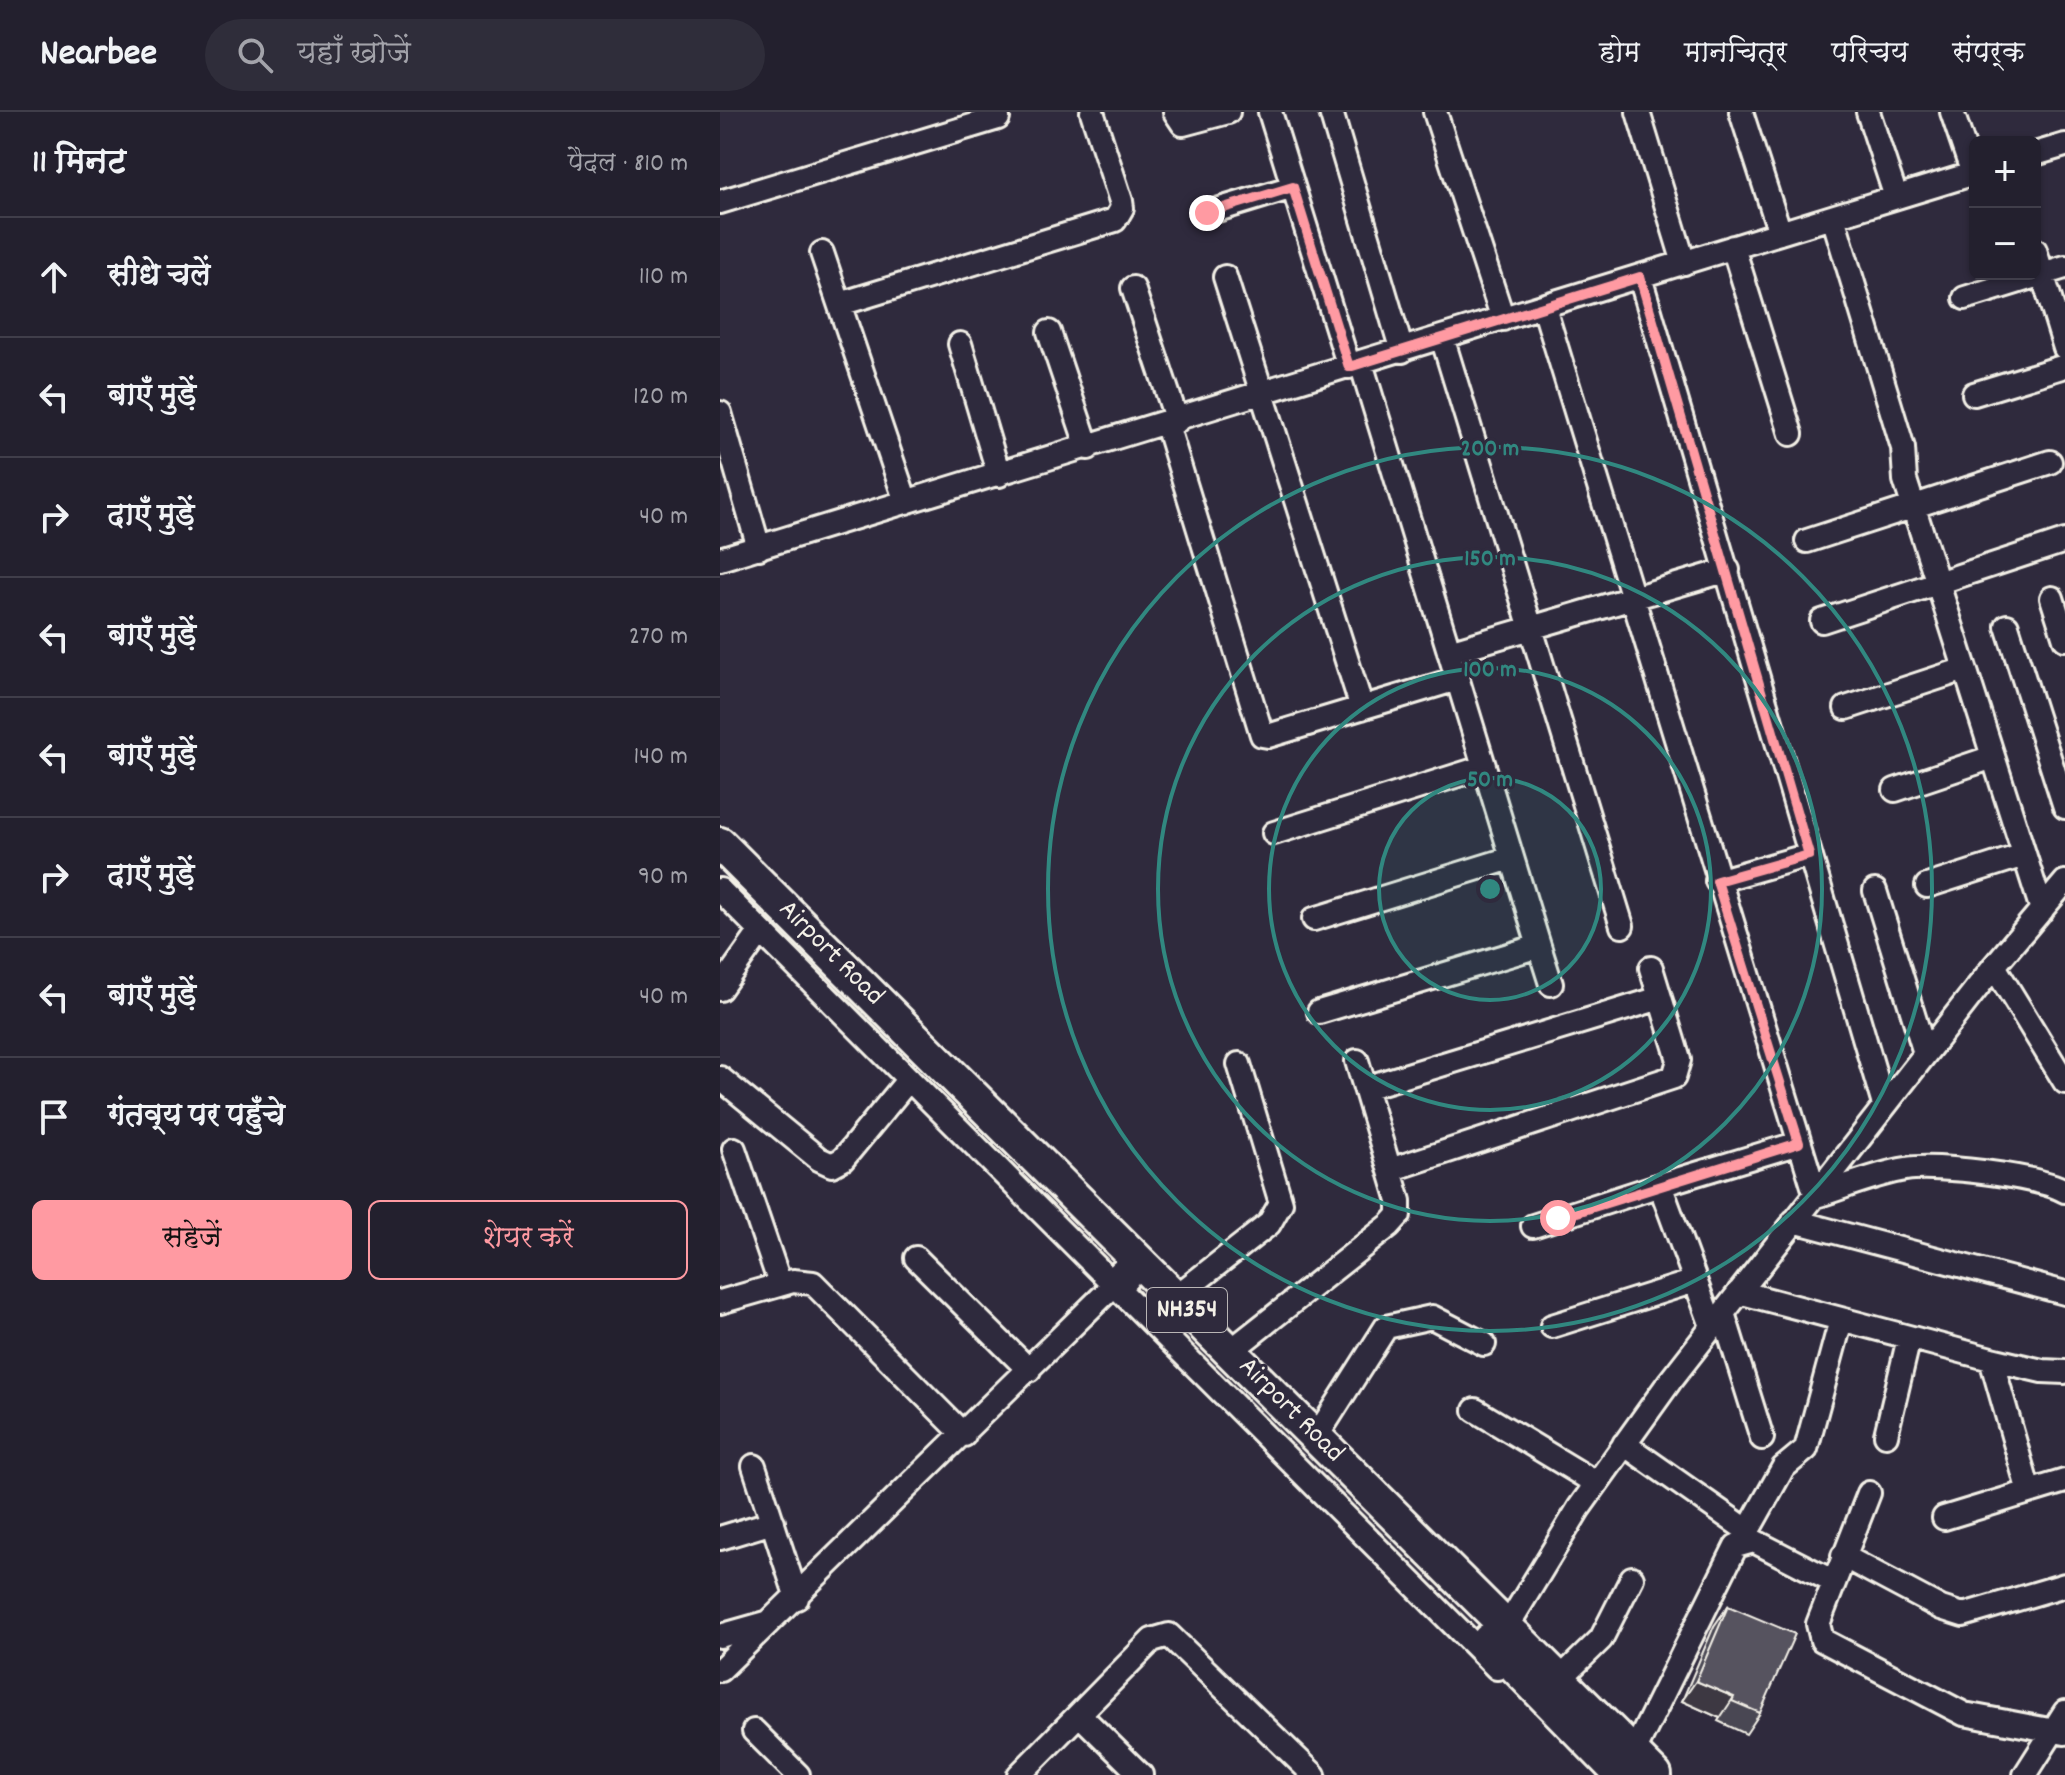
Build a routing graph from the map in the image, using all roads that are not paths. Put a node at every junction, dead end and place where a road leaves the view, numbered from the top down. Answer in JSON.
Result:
{"nodes":[{"id":1,"x":1092,"y":112,"type":"edge"},
{"id":2,"x":1175,"y":112,"type":"edge"},
{"id":3,"x":1228,"y":112,"type":"edge"},
{"id":4,"x":1270,"y":112,"type":"edge"},
{"id":5,"x":1331,"y":112,"type":"edge"},
{"id":6,"x":1435,"y":112,"type":"edge"},
{"id":7,"x":1638,"y":112,"type":"edge"},
{"id":8,"x":1741,"y":112,"type":"edge"},
{"id":9,"x":1868,"y":112,"type":"edge"},
{"id":10,"x":1952,"y":112,"type":"edge"},
{"id":11,"x":998,"y":118,"type":"dead end"},
{"id":12,"x":2065,"y":145,"type":"edge"},
{"id":13,"x":2041,"y":152,"type":"edge"},
{"id":14,"x":1969,"y":159,"type":"edge"},
{"id":15,"x":1969,"y":175,"type":"edge"},
{"id":16,"x":1293,"y":187,"type":"junction"},
{"id":17,"x":1896,"y":197,"type":"junction"},
{"id":18,"x":720,"y":202,"type":"edge"},
{"id":19,"x":1207,"y":213,"type":"dead end"},
{"id":20,"x":1833,"y":217,"type":"junction"},
{"id":21,"x":1780,"y":233,"type":"junction"},
{"id":22,"x":1733,"y":247,"type":"junction"},
{"id":23,"x":822,"y":253,"type":"dead end"},
{"id":24,"x":1684,"y":263,"type":"junction"},
{"id":25,"x":2065,"y":267,"type":"edge"},
{"id":26,"x":2041,"y":271,"type":"edge"},
{"id":27,"x":2042,"y":274,"type":"junction"},
{"id":28,"x":1225,"y":277,"type":"dead end"},
{"id":29,"x":1640,"y":277,"type":"junction"},
{"id":30,"x":1133,"y":288,"type":"dead end"},
{"id":31,"x":1965,"y":298,"type":"dead end"},
{"id":32,"x":840,"y":304,"type":"junction"},
{"id":33,"x":1544,"y":307,"type":"junction"},
{"id":34,"x":1503,"y":319,"type":"junction"},
{"id":35,"x":1049,"y":332,"type":"dead end"},
{"id":36,"x":1442,"y":337,"type":"junction"},
{"id":37,"x":960,"y":344,"type":"dead end"},
{"id":38,"x":2065,"y":348,"type":"edge"},
{"id":39,"x":1402,"y":351,"type":"junction"},
{"id":40,"x":1355,"y":365,"type":"junction"},
{"id":41,"x":2065,"y":366,"type":"edge"},
{"id":42,"x":1265,"y":393,"type":"junction"},
{"id":43,"x":1974,"y":394,"type":"dead end"},
{"id":44,"x":720,"y":413,"type":"edge"},
{"id":45,"x":1172,"y":423,"type":"junction"},
{"id":46,"x":1791,"y":434,"type":"dead end"},
{"id":47,"x":1088,"y":448,"type":"junction"},
{"id":48,"x":2050,"y":462,"type":"dead end"},
{"id":49,"x":999,"y":475,"type":"junction"},
{"id":50,"x":906,"y":502,"type":"junction"},
{"id":51,"x":1913,"y":506,"type":"junction"},
{"id":52,"x":1807,"y":541,"type":"dead end"},
{"id":53,"x":2065,"y":541,"type":"edge"},
{"id":54,"x":759,"y":548,"type":"junction"},
{"id":55,"x":720,"y":559,"type":"edge"},
{"id":56,"x":1728,"y":570,"type":"junction"},
{"id":57,"x":1938,"y":585,"type":"junction"},
{"id":58,"x":1630,"y":598,"type":"junction"},
{"id":59,"x":2052,"y":598,"type":"dead end"},
{"id":60,"x":1822,"y":621,"type":"dead end"},
{"id":61,"x":2007,"y":626,"type":"dead end"},
{"id":62,"x":1532,"y":627,"type":"junction"},
{"id":63,"x":2065,"y":639,"type":"edge"},
{"id":64,"x":1449,"y":652,"type":"junction"},
{"id":65,"x":1965,"y":669,"type":"junction"},
{"id":66,"x":1457,"y":679,"type":"junction"},
{"id":67,"x":1362,"y":708,"type":"junction"},
{"id":68,"x":1846,"y":708,"type":"dead end"},
{"id":69,"x":1993,"y":757,"type":"junction"},
{"id":70,"x":1484,"y":767,"type":"junction"},
{"id":71,"x":1895,"y":790,"type":"dead end"},
{"id":72,"x":2065,"y":807,"type":"edge"},
{"id":73,"x":720,"y":829,"type":"edge"},
{"id":74,"x":1274,"y":833,"type":"dead end"},
{"id":75,"x":720,"y":844,"type":"edge"},
{"id":76,"x":1809,"y":855,"type":"junction"},
{"id":77,"x":2024,"y":855,"type":"junction"},
{"id":78,"x":1511,"y":858,"type":"junction"},
{"id":79,"x":720,"y":872,"type":"edge"},
{"id":80,"x":1717,"y":881,"type":"junction"},
{"id":81,"x":1927,"y":886,"type":"dead end"},
{"id":82,"x":720,"y":890,"type":"edge"},
{"id":83,"x":1875,"y":891,"type":"dead end"},
{"id":84,"x":2057,"y":898,"type":"edge"},
{"id":85,"x":1314,"y":919,"type":"dead end"},
{"id":86,"x":1622,"y":926,"type":"dead end"},
{"id":87,"x":761,"y":931,"type":"junction"},
{"id":88,"x":1539,"y":946,"type":"junction"},
{"id":89,"x":1994,"y":966,"type":"junction"},
{"id":90,"x":1651,"y":968,"type":"dead end"},
{"id":91,"x":1551,"y":984,"type":"dead end"},
{"id":92,"x":720,"y":989,"type":"edge"},
{"id":93,"x":1660,"y":998,"type":"junction"},
{"id":94,"x":1319,"y":1012,"type":"dead end"},
{"id":95,"x":1925,"y":1053,"type":"junction"},
{"id":96,"x":1357,"y":1061,"type":"dead end"},
{"id":97,"x":1239,"y":1064,"type":"dead end"},
{"id":98,"x":720,"y":1078,"type":"edge"},
{"id":99,"x":909,"y":1079,"type":"junction"},
{"id":100,"x":2065,"y":1082,"type":"edge"},
{"id":101,"x":1365,"y":1088,"type":"junction"},
{"id":102,"x":1884,"y":1105,"type":"junction"},
{"id":103,"x":1799,"y":1143,"type":"junction"},
{"id":104,"x":734,"y":1149,"type":"dead end"},
{"id":105,"x":1390,"y":1170,"type":"junction"},
{"id":106,"x":1660,"y":1185,"type":"junction"},
{"id":107,"x":2065,"y":1191,"type":"edge"},
{"id":108,"x":1816,"y":1196,"type":"junction"},
{"id":109,"x":1794,"y":1221,"type":"junction"},
{"id":110,"x":1533,"y":1226,"type":"dead end"},
{"id":111,"x":916,"y":1258,"type":"dead end"},
{"id":112,"x":1119,"y":1279,"type":"junction"},
{"id":113,"x":1695,"y":1281,"type":"junction"},
{"id":114,"x":780,"y":1284,"type":"junction"},
{"id":115,"x":1182,"y":1292,"type":"junction"},
{"id":116,"x":1739,"y":1292,"type":"junction"},
{"id":117,"x":2065,"y":1293,"type":"edge"},
{"id":118,"x":720,"y":1302,"type":"edge"},
{"id":119,"x":1717,"y":1319,"type":"junction"},
{"id":120,"x":1841,"y":1320,"type":"junction"},
{"id":121,"x":1552,"y":1326,"type":"dead end"},
{"id":122,"x":1909,"y":1338,"type":"junction"},
{"id":123,"x":1484,"y":1344,"type":"dead end"},
{"id":124,"x":1237,"y":1346,"type":"junction"},
{"id":125,"x":1991,"y":1359,"type":"junction"},
{"id":126,"x":1029,"y":1370,"type":"junction"},
{"id":127,"x":2065,"y":1372,"type":"edge"},
{"id":128,"x":1475,"y":1410,"type":"dead end"},
{"id":129,"x":1320,"y":1431,"type":"junction"},
{"id":130,"x":964,"y":1435,"type":"junction"},
{"id":131,"x":1886,"y":1435,"type":"dead end"},
{"id":132,"x":1762,"y":1438,"type":"dead end"},
{"id":133,"x":1624,"y":1444,"type":"junction"},
{"id":134,"x":754,"y":1466,"type":"dead end"},
{"id":135,"x":2065,"y":1481,"type":"edge"},
{"id":136,"x":1596,"y":1483,"type":"junction"},
{"id":137,"x":2029,"y":1492,"type":"junction"},
{"id":138,"x":1869,"y":1493,"type":"dead end"},
{"id":139,"x":1944,"y":1518,"type":"dead end"},
{"id":140,"x":773,"y":1522,"type":"junction"},
{"id":141,"x":1744,"y":1537,"type":"junction"},
{"id":142,"x":720,"y":1538,"type":"edge"},
{"id":143,"x":1843,"y":1556,"type":"junction"},
{"id":144,"x":1632,"y":1578,"type":"dead end"},
{"id":145,"x":1834,"y":1582,"type":"junction"},
{"id":146,"x":2065,"y":1585,"type":"edge"},
{"id":147,"x":797,"y":1598,"type":"junction"},
{"id":148,"x":1511,"y":1620,"type":"junction"},
{"id":149,"x":771,"y":1621,"type":"junction"},
{"id":150,"x":720,"y":1636,"type":"edge"},
{"id":151,"x":720,"y":1670,"type":"edge"},
{"id":152,"x":1565,"y":1674,"type":"junction"},
{"id":153,"x":2065,"y":1712,"type":"edge"},
{"id":154,"x":1080,"y":1715,"type":"junction"},
{"id":155,"x":754,"y":1731,"type":"dead end"},
{"id":156,"x":2059,"y":1732,"type":"edge"},
{"id":157,"x":1631,"y":1766,"type":"edge"},
{"id":158,"x":798,"y":1775,"type":"edge"},
{"id":159,"x":1019,"y":1775,"type":"edge"},
{"id":160,"x":1141,"y":1775,"type":"edge"},
{"id":161,"x":1314,"y":1775,"type":"edge"},
{"id":162,"x":1606,"y":1775,"type":"edge"},
{"id":163,"x":1668,"y":1775,"type":"edge"},
{"id":164,"x":2025,"y":1775,"type":"edge"}],
"edges":[{"from":1,"to":32,"type":"street"},
{"from":2,"to":3,"type":"street"},
{"from":4,"to":16,"type":"street"},
{"from":5,"to":39,"type":"street"},
{"from":6,"to":34,"type":"street"},
{"from":7,"to":24,"type":"street"},
{"from":8,"to":21,"type":"street"},
{"from":9,"to":17,"type":"street"},
{"from":10,"to":14,"type":"street"},
{"from":11,"to":18,"type":"street"},
{"from":12,"to":13,"type":"street"},
{"from":15,"to":17,"type":"street"},
{"from":16,"to":19,"type":"street"},
{"from":16,"to":40,"type":"street"},
{"from":17,"to":20,"type":"street"},
{"from":20,"to":21,"type":"street"},
{"from":20,"to":51,"type":"street"},
{"from":21,"to":22,"type":"street"},
{"from":22,"to":24,"type":"street"},
{"from":22,"to":46,"type":"street"},
{"from":23,"to":32,"type":"street"},
{"from":24,"to":29,"type":"street"},
{"from":25,"to":27,"type":"street"},
{"from":26,"to":27,"type":"street"},
{"from":27,"to":31,"type":"street"},
{"from":27,"to":38,"type":"street"},
{"from":28,"to":42,"type":"street"},
{"from":29,"to":33,"type":"street"},
{"from":29,"to":56,"type":"street"},
{"from":30,"to":45,"type":"street"},
{"from":32,"to":50,"type":"street"},
{"from":33,"to":34,"type":"street"},
{"from":33,"to":58,"type":"street"},
{"from":34,"to":36,"type":"street"},
{"from":35,"to":47,"type":"street"},
{"from":36,"to":39,"type":"street"},
{"from":36,"to":62,"type":"street"},
{"from":37,"to":49,"type":"street"},
{"from":39,"to":40,"type":"street"},
{"from":40,"to":42,"type":"street"},
{"from":40,"to":64,"type":"street"},
{"from":41,"to":43,"type":"street"},
{"from":42,"to":45,"type":"street"},
{"from":42,"to":67,"type":"street"},
{"from":44,"to":54,"type":"street"},
{"from":45,"to":47,"type":"street"},
{"from":45,"to":67,"type":"street"},
{"from":47,"to":49,"type":"street"},
{"from":48,"to":51,"type":"street"},
{"from":49,"to":50,"type":"street"},
{"from":50,"to":54,"type":"street"},
{"from":51,"to":52,"type":"street"},
{"from":51,"to":57,"type":"street"},
{"from":53,"to":57,"type":"street"},
{"from":54,"to":55,"type":"street"},
{"from":56,"to":58,"type":"street"},
{"from":56,"to":76,"type":"street"},
{"from":57,"to":60,"type":"street"},
{"from":57,"to":65,"type":"street"},
{"from":58,"to":62,"type":"street"},
{"from":58,"to":80,"type":"street"},
{"from":59,"to":63,"type":"street"},
{"from":61,"to":72,"type":"street"},
{"from":62,"to":64,"type":"street"},
{"from":62,"to":86,"type":"street"},
{"from":64,"to":66,"type":"street"},
{"from":65,"to":68,"type":"street"},
{"from":65,"to":69,"type":"street"},
{"from":66,"to":67,"type":"street"},
{"from":66,"to":70,"type":"street"},
{"from":69,"to":71,"type":"street"},
{"from":69,"to":77,"type":"street"},
{"from":70,"to":74,"type":"street"},
{"from":70,"to":78,"type":"street"},
{"from":73,"to":115,"type":"street"},
{"from":75,"to":157,"type":"highway","name":"Airport Road","number":"NH354"},
{"from":76,"to":80,"type":"street"},
{"from":76,"to":102,"type":"street"},
{"from":77,"to":81,"type":"street"},
{"from":77,"to":84,"type":"street"},
{"from":78,"to":85,"type":"street"},
{"from":78,"to":88,"type":"street"},
{"from":79,"to":112,"type":"highway","name":"Airport Road","number":"NH354"},
{"from":80,"to":103,"type":"street"},
{"from":82,"to":87,"type":"street"},
{"from":83,"to":95,"type":"street"},
{"from":84,"to":89,"type":"street"},
{"from":87,"to":92,"type":"street"},
{"from":87,"to":99,"type":"street"},
{"from":88,"to":91,"type":"street"},
{"from":88,"to":94,"type":"street"},
{"from":89,"to":95,"type":"street"},
{"from":89,"to":100,"type":"street"},
{"from":90,"to":93,"type":"street"},
{"from":93,"to":101,"type":"street"},
{"from":93,"to":105,"type":"street"},
{"from":95,"to":102,"type":"street"},
{"from":96,"to":101,"type":"street"},
{"from":97,"to":115,"type":"street"},
{"from":98,"to":99,"type":"street"},
{"from":99,"to":112,"type":"street"},
{"from":101,"to":105,"type":"street"},
{"from":102,"to":108,"type":"street"},
{"from":103,"to":106,"type":"street"},
{"from":103,"to":108,"type":"street"},
{"from":104,"to":114,"type":"street"},
{"from":105,"to":124,"type":"street"},
{"from":106,"to":110,"type":"street"},
{"from":106,"to":113,"type":"street"},
{"from":107,"to":108,"type":"street"},
{"from":108,"to":109,"type":"street"},
{"from":109,"to":116,"type":"street"},
{"from":109,"to":117,"type":"street"},
{"from":111,"to":126,"type":"street"},
{"from":112,"to":126,"type":"street"},
{"from":112,"to":157,"type":"highway","name":"Airport Road","number":"NH354"},
{"from":112,"to":162,"type":"street"},
{"from":113,"to":119,"type":"street"},
{"from":113,"to":121,"type":"street"},
{"from":114,"to":118,"type":"street"},
{"from":114,"to":130,"type":"street"},
{"from":115,"to":124,"type":"street"},
{"from":116,"to":119,"type":"street"},
{"from":116,"to":120,"type":"street"},
{"from":119,"to":132,"type":"street"},
{"from":119,"to":133,"type":"street"},
{"from":120,"to":122,"type":"street"},
{"from":120,"to":141,"type":"street"},
{"from":122,"to":125,"type":"street"},
{"from":122,"to":131,"type":"street"},
{"from":123,"to":129,"type":"street"},
{"from":124,"to":129,"type":"street"},
{"from":125,"to":127,"type":"street"},
{"from":125,"to":137,"type":"street"},
{"from":126,"to":130,"type":"street"},
{"from":128,"to":136,"type":"street"},
{"from":129,"to":148,"type":"street"},
{"from":130,"to":147,"type":"street"},
{"from":133,"to":136,"type":"street"},
{"from":133,"to":141,"type":"street"},
{"from":134,"to":140,"type":"street"},
{"from":135,"to":137,"type":"street"},
{"from":136,"to":148,"type":"street"},
{"from":137,"to":139,"type":"street"},
{"from":138,"to":143,"type":"street"},
{"from":140,"to":142,"type":"street"},
{"from":140,"to":147,"type":"street"},
{"from":141,"to":145,"type":"street"},
{"from":141,"to":157,"type":"street"},
{"from":143,"to":145,"type":"street"},
{"from":143,"to":146,"type":"street"},
{"from":144,"to":152,"type":"street"},
{"from":145,"to":156,"type":"street"},
{"from":147,"to":149,"type":"street"},
{"from":148,"to":152,"type":"street"},
{"from":149,"to":150,"type":"street"},
{"from":149,"to":151,"type":"street"},
{"from":152,"to":157,"type":"street"},
{"from":153,"to":156,"type":"street"},
{"from":154,"to":159,"type":"street"},
{"from":154,"to":160,"type":"street"},
{"from":154,"to":161,"type":"street"},
{"from":155,"to":158,"type":"street"},
{"from":156,"to":164,"type":"street"},
{"from":157,"to":163,"type":"street"}]}
